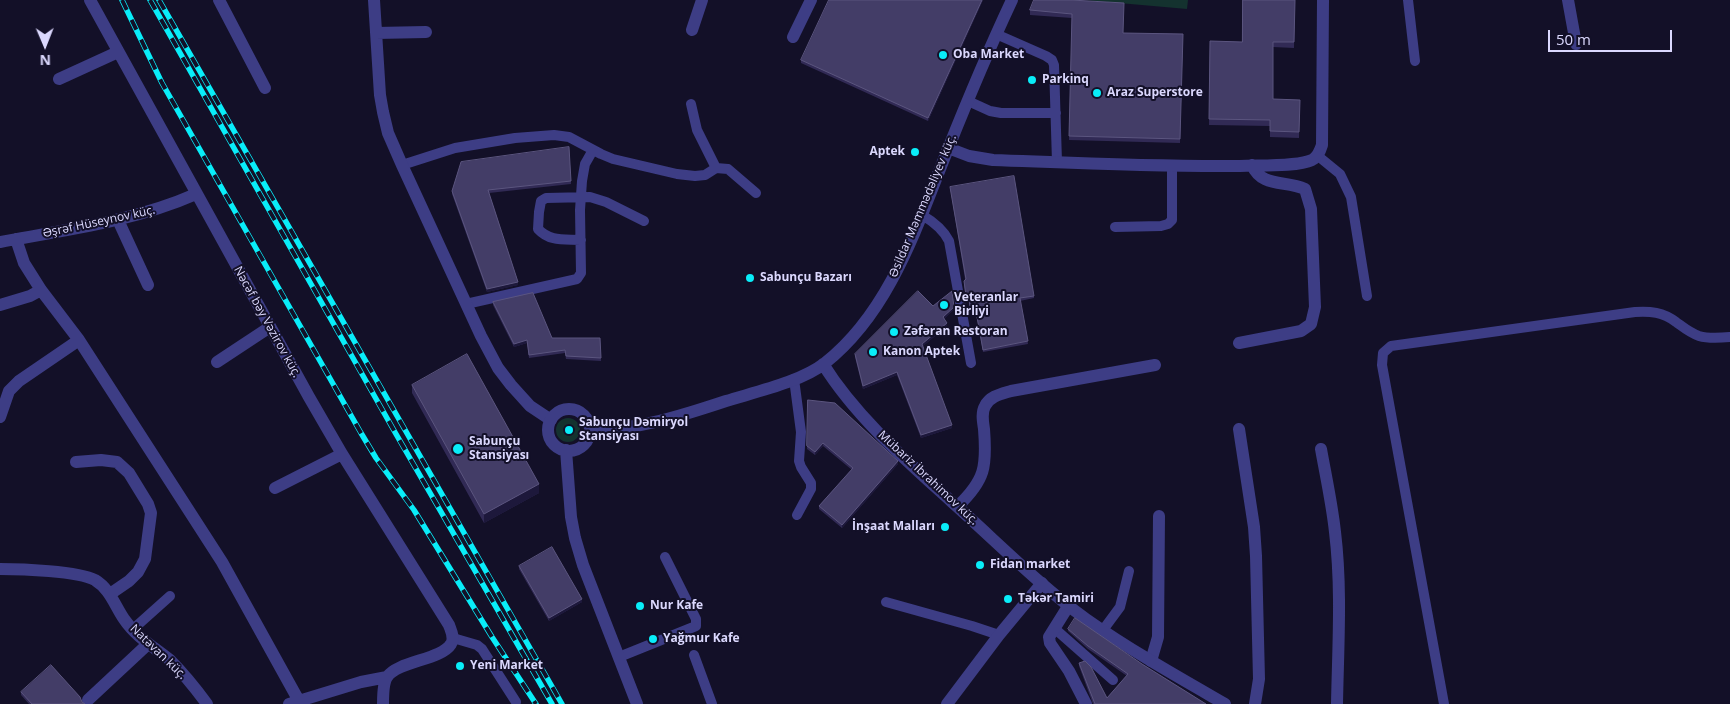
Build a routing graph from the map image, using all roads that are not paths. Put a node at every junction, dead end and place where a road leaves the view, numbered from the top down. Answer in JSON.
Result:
{"nodes":[{"id":1,"x":90,"y":0,"type":"edge"},
{"id":2,"x":219,"y":0,"type":"edge"},
{"id":3,"x":374,"y":0,"type":"edge"},
{"id":4,"x":702,"y":0,"type":"edge"},
{"id":5,"x":811,"y":0,"type":"edge"},
{"id":6,"x":1012,"y":0,"type":"edge"},
{"id":7,"x":1323,"y":0,"type":"edge"},
{"id":8,"x":1408,"y":0,"type":"edge"},
{"id":9,"x":1568,"y":0,"type":"edge"},
{"id":10,"x":692,"y":30,"type":"dead end"},
{"id":11,"x":426,"y":32,"type":"dead end"},
{"id":12,"x":376,"y":33,"type":"junction"},
{"id":13,"x":996,"y":34,"type":"junction"},
{"id":14,"x":793,"y":37,"type":"dead end"},
{"id":15,"x":1576,"y":44,"type":"dead end"},
{"id":16,"x":118,"y":52,"type":"junction"},
{"id":17,"x":1414,"y":61,"type":"dead end"},
{"id":18,"x":59,"y":79,"type":"dead end"},
{"id":19,"x":265,"y":88,"type":"dead end"},
{"id":20,"x":968,"y":101,"type":"junction"},
{"id":21,"x":691,"y":104,"type":"dead end"},
{"id":22,"x":1056,"y":113,"type":"junction"},
{"id":23,"x":948,"y":148,"type":"junction"},
{"id":24,"x":593,"y":150,"type":"junction"},
{"id":25,"x":1318,"y":156,"type":"junction"},
{"id":26,"x":1057,"y":162,"type":"junction"},
{"id":27,"x":402,"y":165,"type":"junction"},
{"id":28,"x":1252,"y":165,"type":"junction"},
{"id":29,"x":1172,"y":166,"type":"junction"},
{"id":30,"x":716,"y":168,"type":"junction"},
{"id":31,"x":756,"y":193,"type":"dead end"},
{"id":32,"x":196,"y":194,"type":"junction"},
{"id":33,"x":581,"y":196,"type":"junction"},
{"id":34,"x":922,"y":215,"type":"junction"},
{"id":35,"x":118,"y":220,"type":"junction"},
{"id":36,"x":644,"y":220,"type":"dead end"},
{"id":37,"x":1115,"y":227,"type":"dead end"},
{"id":38,"x":16,"y":239,"type":"junction"},
{"id":39,"x":581,"y":240,"type":"junction"},
{"id":40,"x":0,"y":242,"type":"edge"},
{"id":41,"x":148,"y":285,"type":"dead end"},
{"id":42,"x":41,"y":290,"type":"junction"},
{"id":43,"x":1367,"y":296,"type":"dead end"},
{"id":44,"x":466,"y":304,"type":"junction"},
{"id":45,"x":0,"y":305,"type":"edge"},
{"id":46,"x":270,"y":327,"type":"junction"},
{"id":47,"x":1730,"y":337,"type":"edge"},
{"id":48,"x":79,"y":340,"type":"junction"},
{"id":49,"x":1239,"y":343,"type":"dead end"},
{"id":50,"x":217,"y":362,"type":"dead end"},
{"id":51,"x":971,"y":363,"type":"dead end"},
{"id":52,"x":824,"y":364,"type":"junction"},
{"id":53,"x":1155,"y":365,"type":"dead end"},
{"id":54,"x":794,"y":379,"type":"junction"},
{"id":55,"x":0,"y":417,"type":"edge"},
{"id":56,"x":551,"y":420,"type":"junction"},
{"id":57,"x":1239,"y":429,"type":"dead end"},
{"id":58,"x":590,"y":430,"type":"junction"},
{"id":59,"x":1322,"y":449,"type":"dead end"},
{"id":60,"x":566,"y":450,"type":"junction"},
{"id":61,"x":342,"y":454,"type":"junction"},
{"id":62,"x":76,"y":462,"type":"dead end"},
{"id":63,"x":275,"y":488,"type":"dead end"},
{"id":64,"x":958,"y":506,"type":"junction"},
{"id":65,"x":797,"y":515,"type":"dead end"},
{"id":66,"x":1159,"y":516,"type":"dead end"},
{"id":67,"x":665,"y":558,"type":"dead end"},
{"id":68,"x":0,"y":570,"type":"edge"},
{"id":69,"x":1129,"y":571,"type":"dead end"},
{"id":70,"x":1042,"y":583,"type":"junction"},
{"id":71,"x":110,"y":594,"type":"junction"},
{"id":72,"x":170,"y":596,"type":"dead end"},
{"id":73,"x":886,"y":602,"type":"dead end"},
{"id":74,"x":1069,"y":605,"type":"junction"},
{"id":75,"x":1054,"y":628,"type":"junction"},
{"id":76,"x":132,"y":630,"type":"junction"},
{"id":77,"x":1103,"y":630,"type":"junction"},
{"id":78,"x":999,"y":635,"type":"junction"},
{"id":79,"x":453,"y":638,"type":"junction"},
{"id":80,"x":148,"y":644,"type":"junction"},
{"id":81,"x":694,"y":655,"type":"dead end"},
{"id":82,"x":619,"y":656,"type":"junction"},
{"id":83,"x":1151,"y":661,"type":"junction"},
{"id":84,"x":387,"y":677,"type":"junction"},
{"id":85,"x":1113,"y":680,"type":"dead end"},
{"id":86,"x":88,"y":700,"type":"dead end"},
{"id":87,"x":516,"y":702,"type":"dead end"},
{"id":88,"x":294,"y":703,"type":"edge"},
{"id":89,"x":207,"y":704,"type":"edge"},
{"id":90,"x":383,"y":704,"type":"edge"},
{"id":91,"x":637,"y":704,"type":"edge"},
{"id":92,"x":712,"y":704,"type":"edge"},
{"id":93,"x":947,"y":704,"type":"edge"},
{"id":94,"x":1086,"y":704,"type":"edge"},
{"id":95,"x":1225,"y":704,"type":"edge"},
{"id":96,"x":1255,"y":704,"type":"edge"},
{"id":97,"x":1337,"y":704,"type":"edge"},
{"id":98,"x":1444,"y":704,"type":"edge"}],
"edges":[{"from":1,"to":16,"type":"street","name":"Nəcəf bəy Vəzirov küç."},
{"from":2,"to":19,"type":"street"},
{"from":3,"to":12,"type":"street"},
{"from":4,"to":10,"type":"street"},
{"from":5,"to":14,"type":"street"},
{"from":6,"to":13,"type":"street","name":"Əsildar Məmmədəliyev küç."},
{"from":7,"to":25,"type":"street"},
{"from":8,"to":17,"type":"lane"},
{"from":9,"to":15,"type":"street"},
{"from":11,"to":12,"type":"street"},
{"from":12,"to":27,"type":"street"},
{"from":13,"to":20,"type":"street","name":"Əsildar Məmmədəliyev küç."},
{"from":13,"to":22,"type":"lane"},
{"from":16,"to":18,"type":"street"},
{"from":16,"to":32,"type":"street","name":"Nəcəf bəy Vəzirov küç."},
{"from":20,"to":22,"type":"lane"},
{"from":20,"to":23,"type":"street","name":"Əsildar Məmmədəliyev küç."},
{"from":21,"to":30,"type":"lane"},
{"from":22,"to":26,"type":"lane"},
{"from":23,"to":26,"type":"street"},
{"from":23,"to":34,"type":"street","name":"Əsildar Məmmədəliyev küç."},
{"from":24,"to":27,"type":"lane"},
{"from":24,"to":30,"type":"lane"},
{"from":24,"to":33,"type":"lane"},
{"from":25,"to":28,"type":"street"},
{"from":25,"to":43,"type":"lane"},
{"from":26,"to":29,"type":"street"},
{"from":27,"to":44,"type":"street"},
{"from":28,"to":29,"type":"street"},
{"from":28,"to":49,"type":"street"},
{"from":29,"to":37,"type":"lane"},
{"from":30,"to":31,"type":"lane"},
{"from":32,"to":35,"type":"street","name":"Əşrəf Hüseynov küç."},
{"from":32,"to":46,"type":"street","name":"Nəcəf bəy Vəzirov küç."},
{"from":33,"to":36,"type":"lane"},
{"from":33,"to":39,"type":"lane"},
{"from":33,"to":39,"type":"lane"},
{"from":34,"to":51,"type":"lane"},
{"from":34,"to":52,"type":"street","name":"Əsildar Məmmədəliyev küç."},
{"from":35,"to":38,"type":"street","name":"Əşrəf Hüseynov küç."},
{"from":35,"to":41,"type":"street"},
{"from":38,"to":40,"type":"street","name":"Əşrəf Hüseynov küç."},
{"from":38,"to":42,"type":"street"},
{"from":39,"to":44,"type":"lane"},
{"from":42,"to":45,"type":"street"},
{"from":42,"to":48,"type":"street"},
{"from":44,"to":56,"type":"street"},
{"from":46,"to":50,"type":"street"},
{"from":46,"to":61,"type":"street","name":"Nəcəf bəy Vəzirov küç."},
{"from":47,"to":98,"type":"lane"},
{"from":48,"to":55,"type":"street"},
{"from":48,"to":88,"type":"street"},
{"from":52,"to":54,"type":"street","name":"Əsildar Məmmədəliyev küç."},
{"from":52,"to":64,"type":"street","name":"Mübariz İbrahimov küç."},
{"from":53,"to":64,"type":"street"},
{"from":54,"to":58,"type":"street","name":"Əsildar Məmmədəliyev küç."},
{"from":54,"to":65,"type":"lane"},
{"from":56,"to":58,"type":"street"},
{"from":56,"to":60,"type":"street"},
{"from":57,"to":96,"type":"street"},
{"from":58,"to":60,"type":"street"},
{"from":59,"to":97,"type":"street"},
{"from":60,"to":82,"type":"street"},
{"from":61,"to":63,"type":"street"},
{"from":61,"to":79,"type":"street","name":"Nəcəf bəy Vəzirov küç."},
{"from":62,"to":71,"type":"street"},
{"from":64,"to":70,"type":"street","name":"Mübariz İbrahimov küç."},
{"from":66,"to":83,"type":"street"},
{"from":67,"to":82,"type":"lane"},
{"from":68,"to":71,"type":"street","name":"Natəvan küç."},
{"from":69,"to":77,"type":"lane"},
{"from":70,"to":74,"type":"street","name":"Mübariz İbrahimov küç."},
{"from":70,"to":78,"type":"street"},
{"from":71,"to":76,"type":"street","name":"Natəvan küç."},
{"from":72,"to":76,"type":"lane"},
{"from":73,"to":78,"type":"lane"},
{"from":74,"to":75,"type":"street"},
{"from":74,"to":77,"type":"street","name":"Mübariz İbrahimov küç."},
{"from":75,"to":85,"type":"lane"},
{"from":75,"to":94,"type":"street"},
{"from":76,"to":80,"type":"street","name":"Natəvan küç."},
{"from":77,"to":83,"type":"street","name":"Mübariz İbrahimov küç."},
{"from":78,"to":93,"type":"street"},
{"from":79,"to":84,"type":"street"},
{"from":79,"to":87,"type":"lane"},
{"from":80,"to":86,"type":"street"},
{"from":80,"to":89,"type":"street","name":"Natəvan küç."},
{"from":81,"to":92,"type":"lane"},
{"from":82,"to":91,"type":"street"},
{"from":83,"to":95,"type":"street","name":"Mübariz İbrahimov küç."},
{"from":84,"to":88,"type":"street"},
{"from":84,"to":90,"type":"street"}]}
